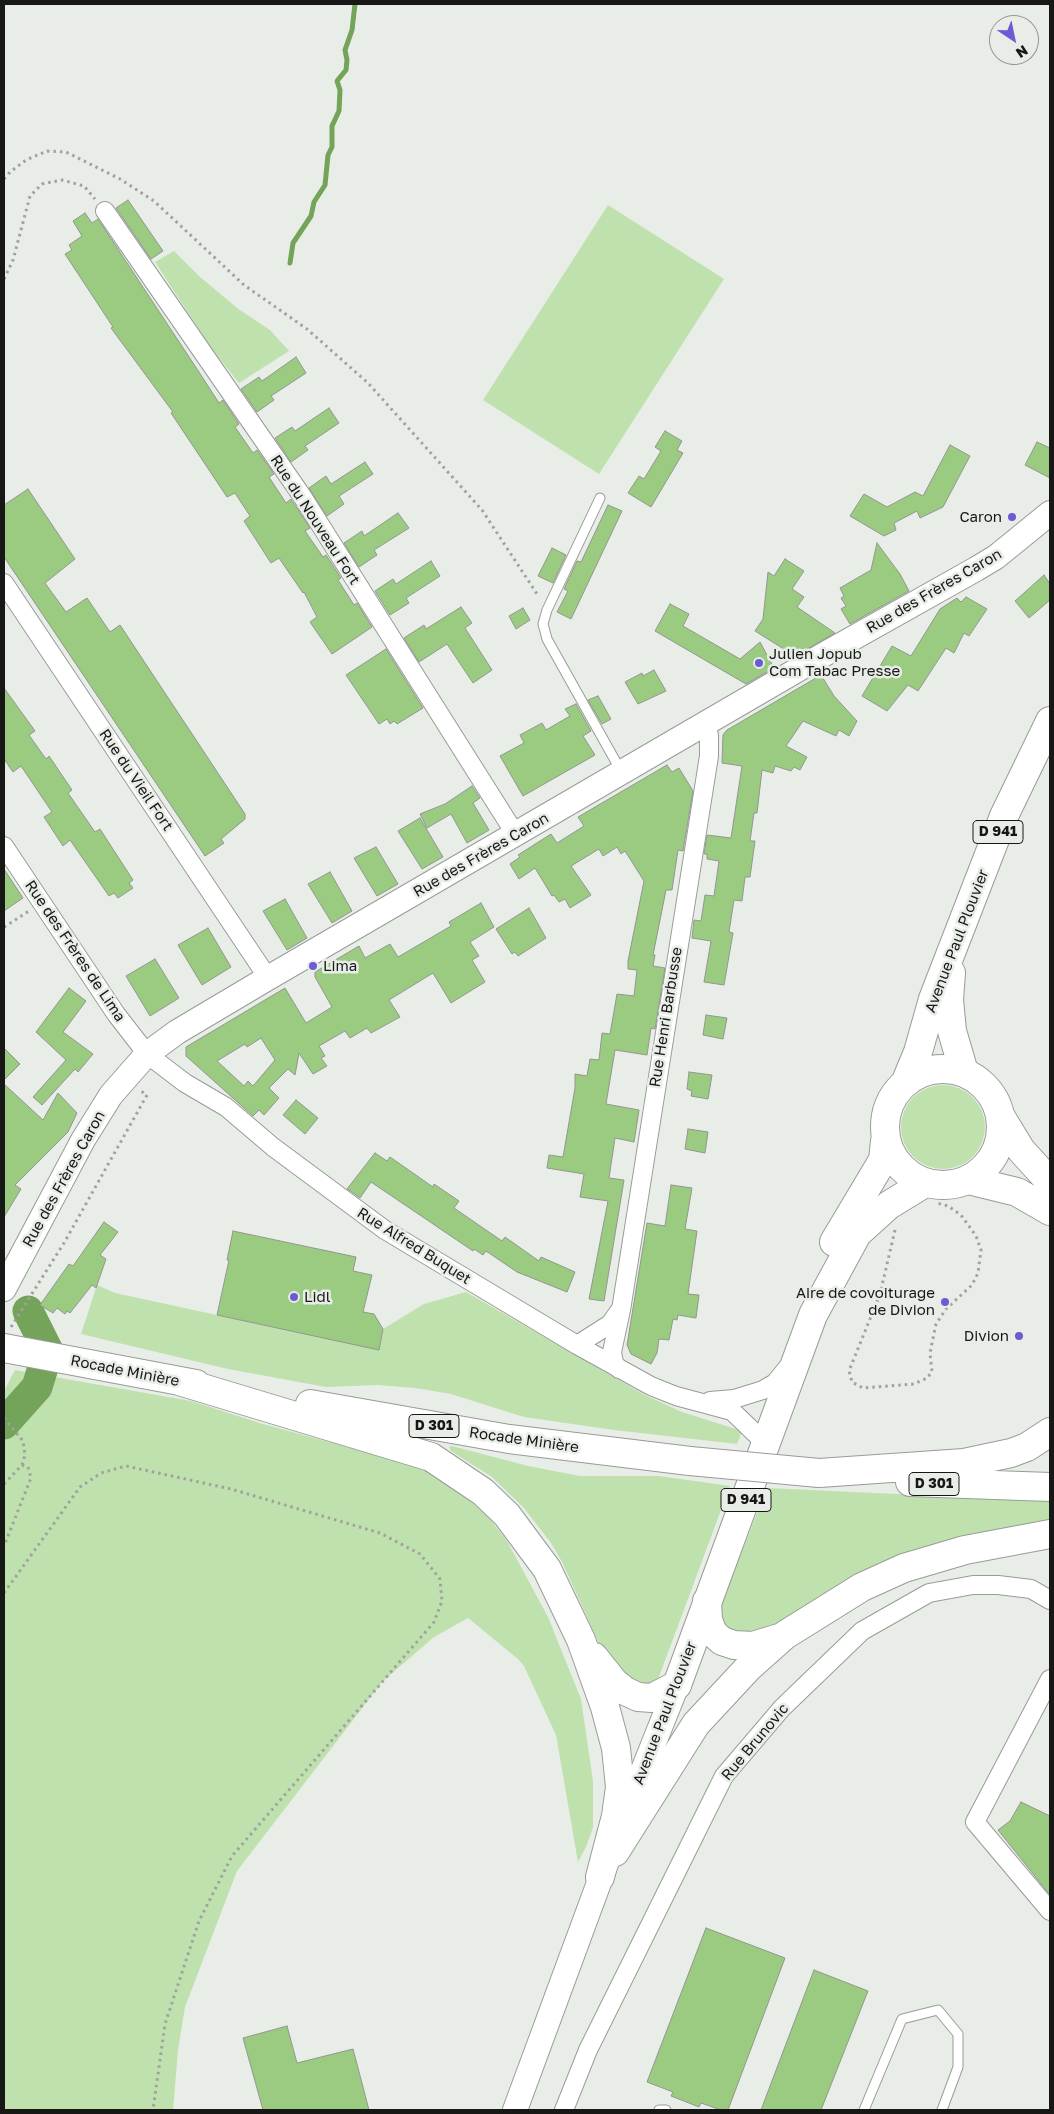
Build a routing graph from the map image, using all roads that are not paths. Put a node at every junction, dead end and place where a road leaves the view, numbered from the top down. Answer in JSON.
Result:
{"nodes":[{"id":1,"x":105,"y":211,"type":"road end"},
{"id":2,"x":600,"y":498,"type":"dead end"},
{"id":3,"x":1050,"y":513,"type":"edge"},
{"id":4,"x":4,"y":583,"type":"edge"},
{"id":5,"x":1050,"y":720,"type":"edge"},
{"id":6,"x":704,"y":725,"type":"junction"},
{"id":7,"x":622,"y":772,"type":"junction"},
{"id":8,"x":516,"y":835,"type":"junction"},
{"id":9,"x":4,"y":846,"type":"edge"},
{"id":10,"x":954,"y":947,"type":"junction"},
{"id":11,"x":268,"y":978,"type":"junction"},
{"id":12,"x":147,"y":1054,"type":"junction"},
{"id":13,"x":964,"y":1072,"type":"junction"},
{"id":14,"x":906,"y":1081,"type":"junction"},
{"id":15,"x":1001,"y":1117,"type":"junction"},
{"id":16,"x":885,"y":1141,"type":"junction"},
{"id":17,"x":968,"y":1180,"type":"junction"},
{"id":18,"x":1050,"y":1182,"type":"edge"},
{"id":19,"x":928,"y":1193,"type":"junction"},
{"id":20,"x":1050,"y":1211,"type":"edge"},
{"id":21,"x":4,"y":1289,"type":"edge"},
{"id":22,"x":621,"y":1310,"type":"junction"},
{"id":23,"x":813,"y":1315,"type":"junction"},
{"id":24,"x":6,"y":1339,"type":"edge"},
{"id":25,"x":803,"y":1344,"type":"junction"},
{"id":26,"x":577,"y":1345,"type":"junction"},
{"id":27,"x":619,"y":1369,"type":"junction"},
{"id":28,"x":179,"y":1381,"type":"junction"},
{"id":29,"x":702,"y":1402,"type":"junction"},
{"id":30,"x":1050,"y":1432,"type":"edge"},
{"id":31,"x":765,"y":1449,"type":"junction"},
{"id":32,"x":818,"y":1473,"type":"junction"},
{"id":33,"x":1050,"y":1487,"type":"edge"},
{"id":34,"x":1050,"y":1534,"type":"edge"},
{"id":35,"x":1050,"y":1600,"type":"edge"},
{"id":36,"x":707,"y":1601,"type":"junction"},
{"id":37,"x":785,"y":1635,"type":"junction"},
{"id":38,"x":582,"y":1640,"type":"junction"},
{"id":39,"x":1050,"y":1679,"type":"edge"},
{"id":40,"x":677,"y":1685,"type":"junction"},
{"id":41,"x":600,"y":1877,"type":"junction"},
{"id":42,"x":1050,"y":1910,"type":"edge"},
{"id":43,"x":515,"y":2110,"type":"edge"},
{"id":44,"x":564,"y":2110,"type":"edge"},
{"id":45,"x":659,"y":2110,"type":"edge"},
{"id":46,"x":666,"y":2110,"type":"edge"},
{"id":47,"x":864,"y":2110,"type":"edge"},
{"id":48,"x":942,"y":2110,"type":"edge"}],
"edges":[{"from":1,"to":8,"type":"street","name":"Rue du Nouveau Fort"},
{"from":2,"to":7,"type":"lane"},
{"from":3,"to":6,"type":"main road","name":"Rue des Frères Caron"},
{"from":4,"to":11,"type":"street","name":"Rue du Vieil Fort"},
{"from":5,"to":10,"type":"main road","name":"Avenue Paul Plouvier","number":"D 941"},
{"from":6,"to":7,"type":"main road","name":"Rue des Frères Caron"},
{"from":6,"to":22,"type":"street","name":"Rue Henri Barbusse"},
{"from":7,"to":8,"type":"main road","name":"Rue des Frères Caron"},
{"from":8,"to":11,"type":"main road","name":"Rue des Frères Caron"},
{"from":9,"to":12,"type":"street","name":"Rue des Frères de Lima"},
{"from":10,"to":13,"type":"main road","number":"D 941"},
{"from":10,"to":14,"type":"main road","name":"Avenue Paul Plouvier","number":"D 941"},
{"from":11,"to":12,"type":"main road","name":"Rue des Frères Caron"},
{"from":12,"to":21,"type":"main road","name":"Rue des Frères Caron"},
{"from":12,"to":26,"type":"street","name":"Rue Alfred Buquet"},
{"from":13,"to":14,"type":"main road"},
{"from":13,"to":15,"type":"main road"},
{"from":14,"to":16,"type":"main road"},
{"from":15,"to":17,"type":"main road"},
{"from":15,"to":18,"type":"main road"},
{"from":16,"to":19,"type":"main road"},
{"from":16,"to":23,"type":"main road","name":"Avenue Paul Plouvier","number":"D 941"},
{"from":17,"to":19,"type":"main road"},
{"from":17,"to":20,"type":"main road"},
{"from":19,"to":23,"type":"main road","name":"Avenue Paul Plouvier","number":"D 941"},
{"from":22,"to":26,"type":"street"},
{"from":22,"to":27,"type":"street","name":"Rue Henri Barbusse"},
{"from":23,"to":25,"type":"main road","name":"Avenue Paul Plouvier","number":"D 941"},
{"from":24,"to":28,"type":"main road","name":"Rocade Minière","number":"D 301"},
{"from":25,"to":29,"type":"street","name":"Rue Alfred Buquet"},
{"from":25,"to":31,"type":"main road","name":"Avenue Paul Plouvier","number":"D 941"},
{"from":26,"to":27,"type":"street","name":"Rue Alfred Buquet"},
{"from":27,"to":29,"type":"street","name":"Rue Alfred Buquet"},
{"from":28,"to":32,"type":"main road","name":"Rocade Minière","number":"D 301","bridge":true},
{"from":28,"to":38,"type":"main road"},
{"from":29,"to":31,"type":"street","name":"Rue Alfred Buquet"},
{"from":30,"to":32,"type":"main road"},
{"from":31,"to":36,"type":"main road","name":"Avenue Paul Plouvier","number":"D 941"},
{"from":32,"to":33,"type":"main road","name":"Rocade Minière","number":"D 301"},
{"from":34,"to":37,"type":"main road"},
{"from":35,"to":44,"type":"street","name":"Rue Brunovic"},
{"from":36,"to":37,"type":"main road"},
{"from":36,"to":40,"type":"main road","name":"Avenue Paul Plouvier","number":"D 941"},
{"from":37,"to":41,"type":"main road"},
{"from":38,"to":40,"type":"main road"},
{"from":38,"to":41,"type":"main road"},
{"from":39,"to":42,"type":"street"},
{"from":40,"to":41,"type":"main road","name":"Avenue Paul Plouvier"},
{"from":41,"to":43,"type":"main road","name":"Avenue Paul Plouvier"},
{"from":45,"to":46,"type":"lane"},
{"from":47,"to":48,"type":"lane"}]}
